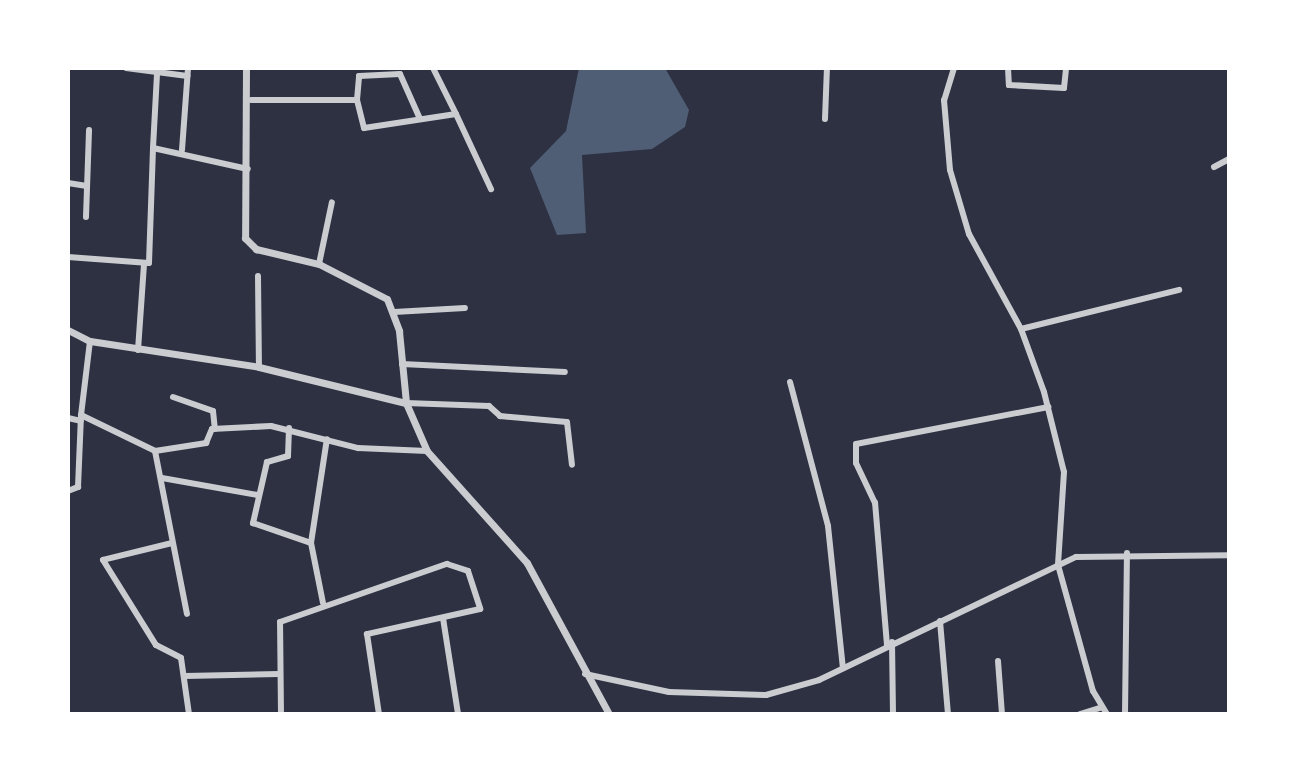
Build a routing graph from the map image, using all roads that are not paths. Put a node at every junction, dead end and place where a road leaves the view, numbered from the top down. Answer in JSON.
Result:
{"nodes":[{"id":1,"x":126,"y":68,"type":"edge"},
{"id":2,"x":246,"y":68,"type":"edge"},
{"id":3,"x":433,"y":68,"type":"edge"},
{"id":4,"x":827,"y":68,"type":"edge"},
{"id":5,"x":954,"y":68,"type":"edge"},
{"id":6,"x":1008,"y":68,"type":"edge"},
{"id":7,"x":1066,"y":68,"type":"edge"},
{"id":8,"x":188,"y":72,"type":"edge"},
{"id":9,"x":157,"y":74,"type":"junction"},
{"id":10,"x":251,"y":100,"type":"junction"},
{"id":11,"x":357,"y":100,"type":"junction"},
{"id":12,"x":456,"y":114,"type":"junction"},
{"id":13,"x":420,"y":119,"type":"junction"},
{"id":14,"x":825,"y":119,"type":"dead end"},
{"id":15,"x":89,"y":130,"type":"dead end"},
{"id":16,"x":153,"y":148,"type":"junction"},
{"id":17,"x":182,"y":150,"type":"junction"},
{"id":18,"x":1229,"y":159,"type":"edge"},
{"id":19,"x":1214,"y":167,"type":"dead end"},
{"id":20,"x":248,"y":169,"type":"junction"},
{"id":21,"x":68,"y":183,"type":"edge"},
{"id":22,"x":87,"y":186,"type":"junction"},
{"id":23,"x":491,"y":189,"type":"dead end"},
{"id":24,"x":332,"y":202,"type":"dead end"},
{"id":25,"x":86,"y":217,"type":"dead end"},
{"id":26,"x":68,"y":257,"type":"edge"},
{"id":27,"x":144,"y":264,"type":"junction"},
{"id":28,"x":319,"y":264,"type":"junction"},
{"id":29,"x":258,"y":276,"type":"dead end"},
{"id":30,"x":1179,"y":290,"type":"dead end"},
{"id":31,"x":465,"y":308,"type":"dead end"},
{"id":32,"x":394,"y":312,"type":"junction"},
{"id":33,"x":1021,"y":329,"type":"junction"},
{"id":34,"x":68,"y":330,"type":"edge"},
{"id":35,"x":90,"y":341,"type":"junction"},
{"id":36,"x":138,"y":350,"type":"junction"},
{"id":37,"x":402,"y":364,"type":"junction"},
{"id":38,"x":259,"y":367,"type":"junction"},
{"id":39,"x":565,"y":372,"type":"dead end"},
{"id":40,"x":790,"y":382,"type":"dead end"},
{"id":41,"x":173,"y":397,"type":"dead end"},
{"id":42,"x":406,"y":403,"type":"junction"},
{"id":43,"x":1048,"y":407,"type":"junction"},
{"id":44,"x":68,"y":418,"type":"edge"},
{"id":45,"x":81,"y":418,"type":"junction"},
{"id":46,"x":289,"y":428,"type":"junction"},
{"id":47,"x":215,"y":429,"type":"junction"},
{"id":48,"x":327,"y":439,"type":"junction"},
{"id":49,"x":155,"y":451,"type":"junction"},
{"id":50,"x":427,"y":451,"type":"junction"},
{"id":51,"x":572,"y":465,"type":"dead end"},
{"id":52,"x":162,"y":478,"type":"junction"},
{"id":53,"x":68,"y":491,"type":"edge"},
{"id":54,"x":257,"y":495,"type":"junction"},
{"id":55,"x":172,"y":543,"type":"junction"},
{"id":56,"x":311,"y":543,"type":"junction"},
{"id":57,"x":1127,"y":553,"type":"junction"},
{"id":58,"x":1229,"y":555,"type":"edge"},
{"id":59,"x":1058,"y":565,"type":"junction"},
{"id":60,"x":323,"y":603,"type":"junction"},
{"id":61,"x":187,"y":614,"type":"dead end"},
{"id":62,"x":443,"y":618,"type":"junction"},
{"id":63,"x":940,"y":621,"type":"junction"},
{"id":64,"x":890,"y":644,"type":"junction"},
{"id":65,"x":998,"y":661,"type":"dead end"},
{"id":66,"x":843,"y":668,"type":"junction"},
{"id":67,"x":279,"y":674,"type":"junction"},
{"id":68,"x":585,"y":674,"type":"junction"},
{"id":69,"x":185,"y":676,"type":"junction"},
{"id":70,"x":1100,"y":708,"type":"junction"},
{"id":71,"x":189,"y":714,"type":"edge"},
{"id":72,"x":281,"y":714,"type":"edge"},
{"id":73,"x":379,"y":714,"type":"edge"},
{"id":74,"x":458,"y":714,"type":"edge"},
{"id":75,"x":609,"y":714,"type":"edge"},
{"id":76,"x":893,"y":714,"type":"edge"},
{"id":77,"x":948,"y":714,"type":"edge"},
{"id":78,"x":1002,"y":714,"type":"edge"},
{"id":79,"x":1080,"y":714,"type":"edge"},
{"id":80,"x":1107,"y":714,"type":"edge"},
{"id":81,"x":1125,"y":714,"type":"edge"}],
"edges":[{"from":1,"to":9,"type":"street"},
{"from":2,"to":10,"type":"street"},
{"from":3,"to":12,"type":"street"},
{"from":4,"to":14,"type":"street"},
{"from":5,"to":33,"type":"street"},
{"from":6,"to":7,"type":"street"},
{"from":8,"to":9,"type":"street"},
{"from":8,"to":17,"type":"street"},
{"from":9,"to":16,"type":"street"},
{"from":10,"to":11,"type":"street"},
{"from":10,"to":20,"type":"street"},
{"from":11,"to":13,"type":"street"},
{"from":11,"to":13,"type":"street"},
{"from":12,"to":13,"type":"street"},
{"from":12,"to":23,"type":"street"},
{"from":15,"to":22,"type":"street"},
{"from":16,"to":17,"type":"street"},
{"from":16,"to":27,"type":"street"},
{"from":17,"to":20,"type":"street"},
{"from":18,"to":19,"type":"street"},
{"from":20,"to":28,"type":"street"},
{"from":21,"to":22,"type":"street"},
{"from":22,"to":25,"type":"street"},
{"from":24,"to":28,"type":"street"},
{"from":26,"to":27,"type":"street"},
{"from":27,"to":36,"type":"street"},
{"from":28,"to":32,"type":"street"},
{"from":29,"to":38,"type":"street"},
{"from":30,"to":33,"type":"street"},
{"from":31,"to":32,"type":"street"},
{"from":32,"to":37,"type":"street"},
{"from":33,"to":43,"type":"street"},
{"from":34,"to":35,"type":"street"},
{"from":35,"to":36,"type":"street"},
{"from":35,"to":45,"type":"street"},
{"from":36,"to":38,"type":"street"},
{"from":37,"to":39,"type":"street"},
{"from":37,"to":42,"type":"street"},
{"from":38,"to":42,"type":"street"},
{"from":40,"to":66,"type":"street"},
{"from":41,"to":47,"type":"street"},
{"from":42,"to":50,"type":"street"},
{"from":42,"to":51,"type":"street"},
{"from":43,"to":59,"type":"street"},
{"from":43,"to":64,"type":"street"},
{"from":44,"to":45,"type":"street"},
{"from":45,"to":49,"type":"street"},
{"from":45,"to":53,"type":"street"},
{"from":46,"to":47,"type":"street"},
{"from":46,"to":48,"type":"street"},
{"from":46,"to":54,"type":"street"},
{"from":47,"to":49,"type":"street"},
{"from":48,"to":50,"type":"street"},
{"from":48,"to":56,"type":"street"},
{"from":49,"to":52,"type":"street"},
{"from":50,"to":68,"type":"street"},
{"from":52,"to":54,"type":"street"},
{"from":52,"to":55,"type":"street"},
{"from":54,"to":56,"type":"street"},
{"from":55,"to":61,"type":"street"},
{"from":55,"to":69,"type":"street"},
{"from":56,"to":60,"type":"street"},
{"from":57,"to":58,"type":"street"},
{"from":57,"to":59,"type":"street"},
{"from":57,"to":81,"type":"street"},
{"from":59,"to":63,"type":"street"},
{"from":59,"to":70,"type":"street"},
{"from":60,"to":62,"type":"street"},
{"from":60,"to":67,"type":"street"},
{"from":62,"to":73,"type":"street"},
{"from":62,"to":74,"type":"street"},
{"from":63,"to":64,"type":"street"},
{"from":63,"to":77,"type":"street"},
{"from":64,"to":66,"type":"street"},
{"from":64,"to":76,"type":"street"},
{"from":65,"to":78,"type":"street"},
{"from":66,"to":68,"type":"street"},
{"from":67,"to":69,"type":"street"},
{"from":67,"to":72,"type":"street"},
{"from":68,"to":75,"type":"street"},
{"from":69,"to":71,"type":"street"},
{"from":70,"to":79,"type":"street"},
{"from":70,"to":80,"type":"street"}]}
